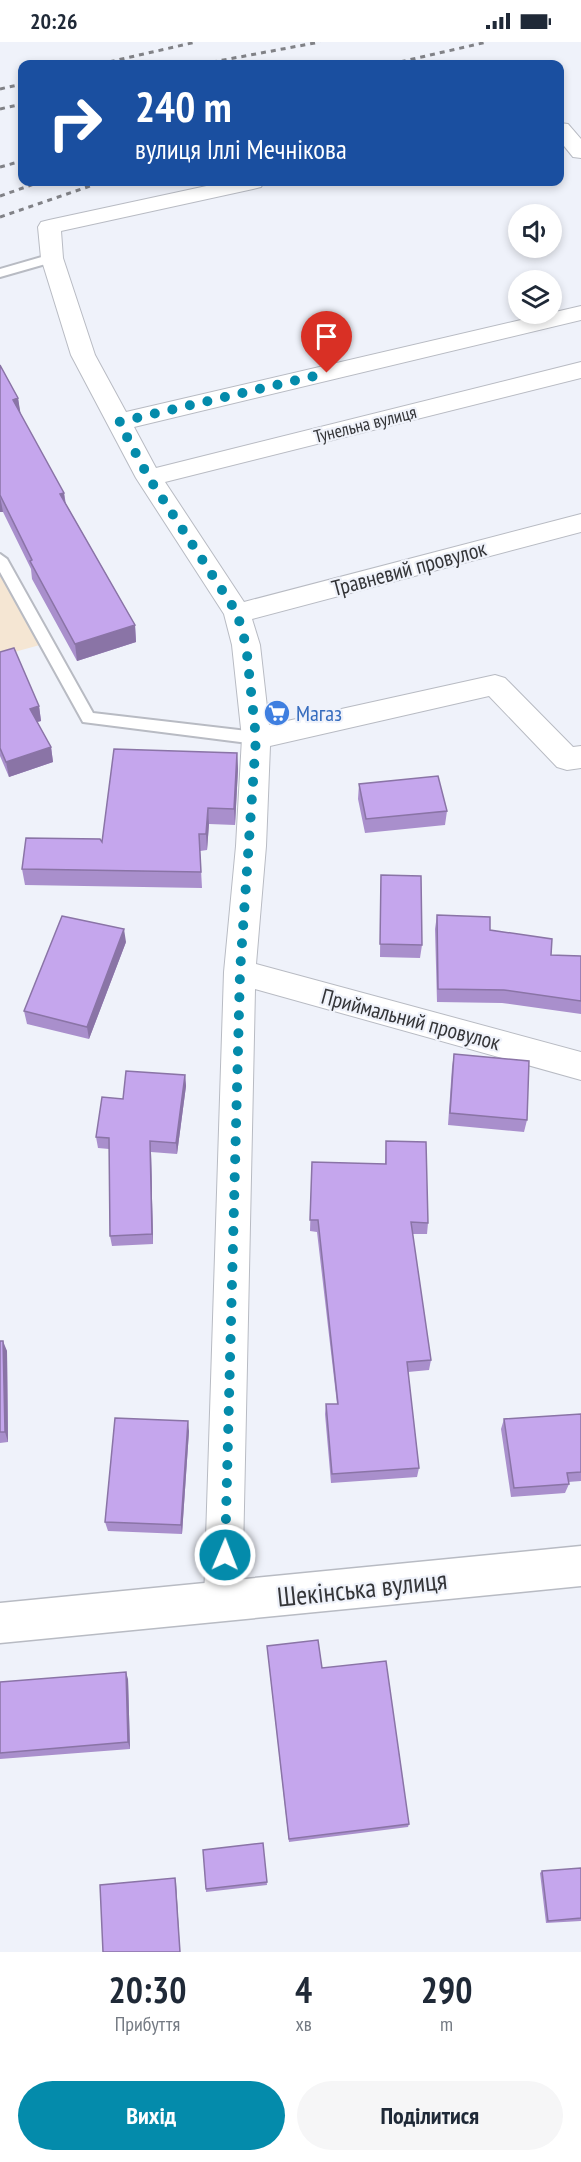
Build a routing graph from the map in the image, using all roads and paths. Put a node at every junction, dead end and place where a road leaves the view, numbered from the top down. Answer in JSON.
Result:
{"nodes":[{"id":1,"x":564,"y":133,"type":"edge"},
{"id":2,"x":581,"y":152,"type":"edge"},
{"id":3,"x":235,"y":186,"type":"edge"},
{"id":4,"x":52,"y":258,"type":"junction"},
{"id":5,"x":0,"y":273,"type":"edge"},
{"id":6,"x":581,"y":313,"type":"edge"},
{"id":7,"x":581,"y":370,"type":"edge"},
{"id":8,"x":119,"y":422,"type":"junction"},
{"id":9,"x":149,"y":478,"type":"junction"},
{"id":10,"x":581,"y":523,"type":"edge"},
{"id":11,"x":0,"y":559,"type":"edge"},
{"id":12,"x":237,"y":613,"type":"junction"},
{"id":13,"x":256,"y":738,"type":"junction"},
{"id":14,"x":581,"y":756,"type":"edge"},
{"id":15,"x":240,"y":972,"type":"junction"},
{"id":16,"x":581,"y":1066,"type":"edge"},
{"id":17,"x":581,"y":1566,"type":"edge"},
{"id":18,"x":223,"y":1601,"type":"junction"},
{"id":19,"x":0,"y":1623,"type":"edge"}],
"edges":[{"from":1,"to":2,"type":"street"},
{"from":3,"to":4,"type":"street"},
{"from":4,"to":5,"type":"lane"},
{"from":4,"to":8,"type":"street"},
{"from":6,"to":8,"type":"street"},
{"from":7,"to":9,"type":"street","name":"Тунельна вулиця"},
{"from":8,"to":9,"type":"street"},
{"from":9,"to":12,"type":"street"},
{"from":10,"to":12,"type":"street","name":"Травневий провулок"},
{"from":11,"to":13,"type":"lane"},
{"from":12,"to":13,"type":"street"},
{"from":13,"to":14,"type":"street"},
{"from":13,"to":15,"type":"street"},
{"from":15,"to":16,"type":"street","name":"Приймальний провулок"},
{"from":15,"to":18,"type":"street"},
{"from":17,"to":18,"type":"main road","name":"Шекінська вулиця"},
{"from":18,"to":19,"type":"main road","name":"Шекінська вулиця"}]}
